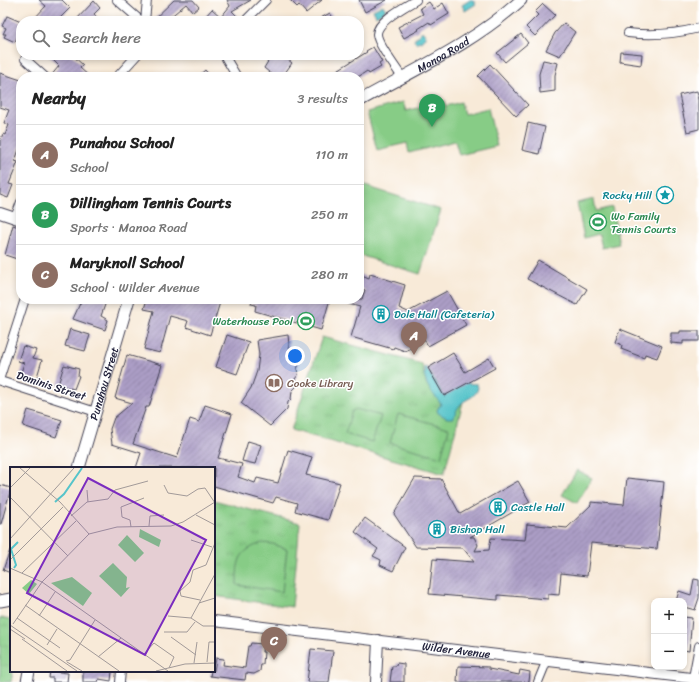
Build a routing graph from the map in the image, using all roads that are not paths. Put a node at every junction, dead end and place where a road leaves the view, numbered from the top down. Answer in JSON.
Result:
{"nodes":[{"id":1,"x":117,"y":0,"type":"edge"},
{"id":2,"x":148,"y":0,"type":"edge"},
{"id":3,"x":266,"y":0,"type":"edge"},
{"id":4,"x":416,"y":0,"type":"edge"},
{"id":5,"x":521,"y":0,"type":"edge"},
{"id":6,"x":135,"y":16,"type":"edge"},
{"id":7,"x":146,"y":16,"type":"edge"},
{"id":8,"x":250,"y":16,"type":"edge"},
{"id":9,"x":699,"y":28,"type":"edge"},
{"id":10,"x":628,"y":33,"type":"dead end"},
{"id":11,"x":26,"y":60,"type":"edge"},
{"id":12,"x":132,"y":60,"type":"edge"},
{"id":13,"x":227,"y":60,"type":"edge"},
{"id":14,"x":39,"y":72,"type":"edge"},
{"id":15,"x":122,"y":72,"type":"edge"},
{"id":16,"x":234,"y":72,"type":"edge"},
{"id":17,"x":402,"y":77,"type":"junction"},
{"id":18,"x":364,"y":98,"type":"edge"},
{"id":19,"x":0,"y":213,"type":"edge"},
{"id":20,"x":16,"y":218,"type":"edge"},
{"id":21,"x":23,"y":304,"type":"edge"},
{"id":22,"x":128,"y":304,"type":"edge"},
{"id":23,"x":0,"y":377,"type":"edge"},
{"id":24,"x":0,"y":381,"type":"edge"},
{"id":25,"x":96,"y":412,"type":"junction"},
{"id":26,"x":79,"y":467,"type":"edge"},
{"id":27,"x":10,"y":599,"type":"edge"},
{"id":28,"x":0,"y":600,"type":"edge"},
{"id":29,"x":215,"y":621,"type":"edge"},
{"id":30,"x":378,"y":640,"type":"junction"},
{"id":31,"x":699,"y":646,"type":"edge"},
{"id":32,"x":547,"y":660,"type":"junction"},
{"id":33,"x":29,"y":672,"type":"edge"},
{"id":34,"x":121,"y":672,"type":"edge"},
{"id":35,"x":696,"y":679,"type":"edge"},
{"id":36,"x":27,"y":682,"type":"edge"},
{"id":37,"x":120,"y":682,"type":"edge"},
{"id":38,"x":376,"y":682,"type":"edge"},
{"id":39,"x":538,"y":682,"type":"edge"}],
"edges":[{"from":1,"to":6,"type":"street"},
{"from":2,"to":7,"type":"street"},
{"from":3,"to":8,"type":"street"},
{"from":4,"to":17,"type":"street"},
{"from":5,"to":17,"type":"main road","name":"Manoa Road"},
{"from":9,"to":10,"type":"street"},
{"from":11,"to":14,"type":"street"},
{"from":12,"to":15,"type":"street"},
{"from":13,"to":16,"type":"street"},
{"from":17,"to":18,"type":"main road","name":"Manoa Road"},
{"from":19,"to":20,"type":"street"},
{"from":21,"to":23,"type":"street"},
{"from":22,"to":25,"type":"main road","name":"Punahou Street"},
{"from":24,"to":25,"type":"street","name":"Dominis Street"},
{"from":25,"to":26,"type":"main road","name":"Punahou Street"},
{"from":27,"to":28,"type":"main road"},
{"from":29,"to":30,"type":"street","name":"Wilder Avenue"},
{"from":30,"to":32,"type":"street","name":"Wilder Avenue"},
{"from":30,"to":38,"type":"street"},
{"from":31,"to":35,"type":"street"},
{"from":32,"to":35,"type":"street","name":"Wilder Avenue"},
{"from":32,"to":39,"type":"street"},
{"from":33,"to":36,"type":"main road"},
{"from":34,"to":37,"type":"street"}]}
